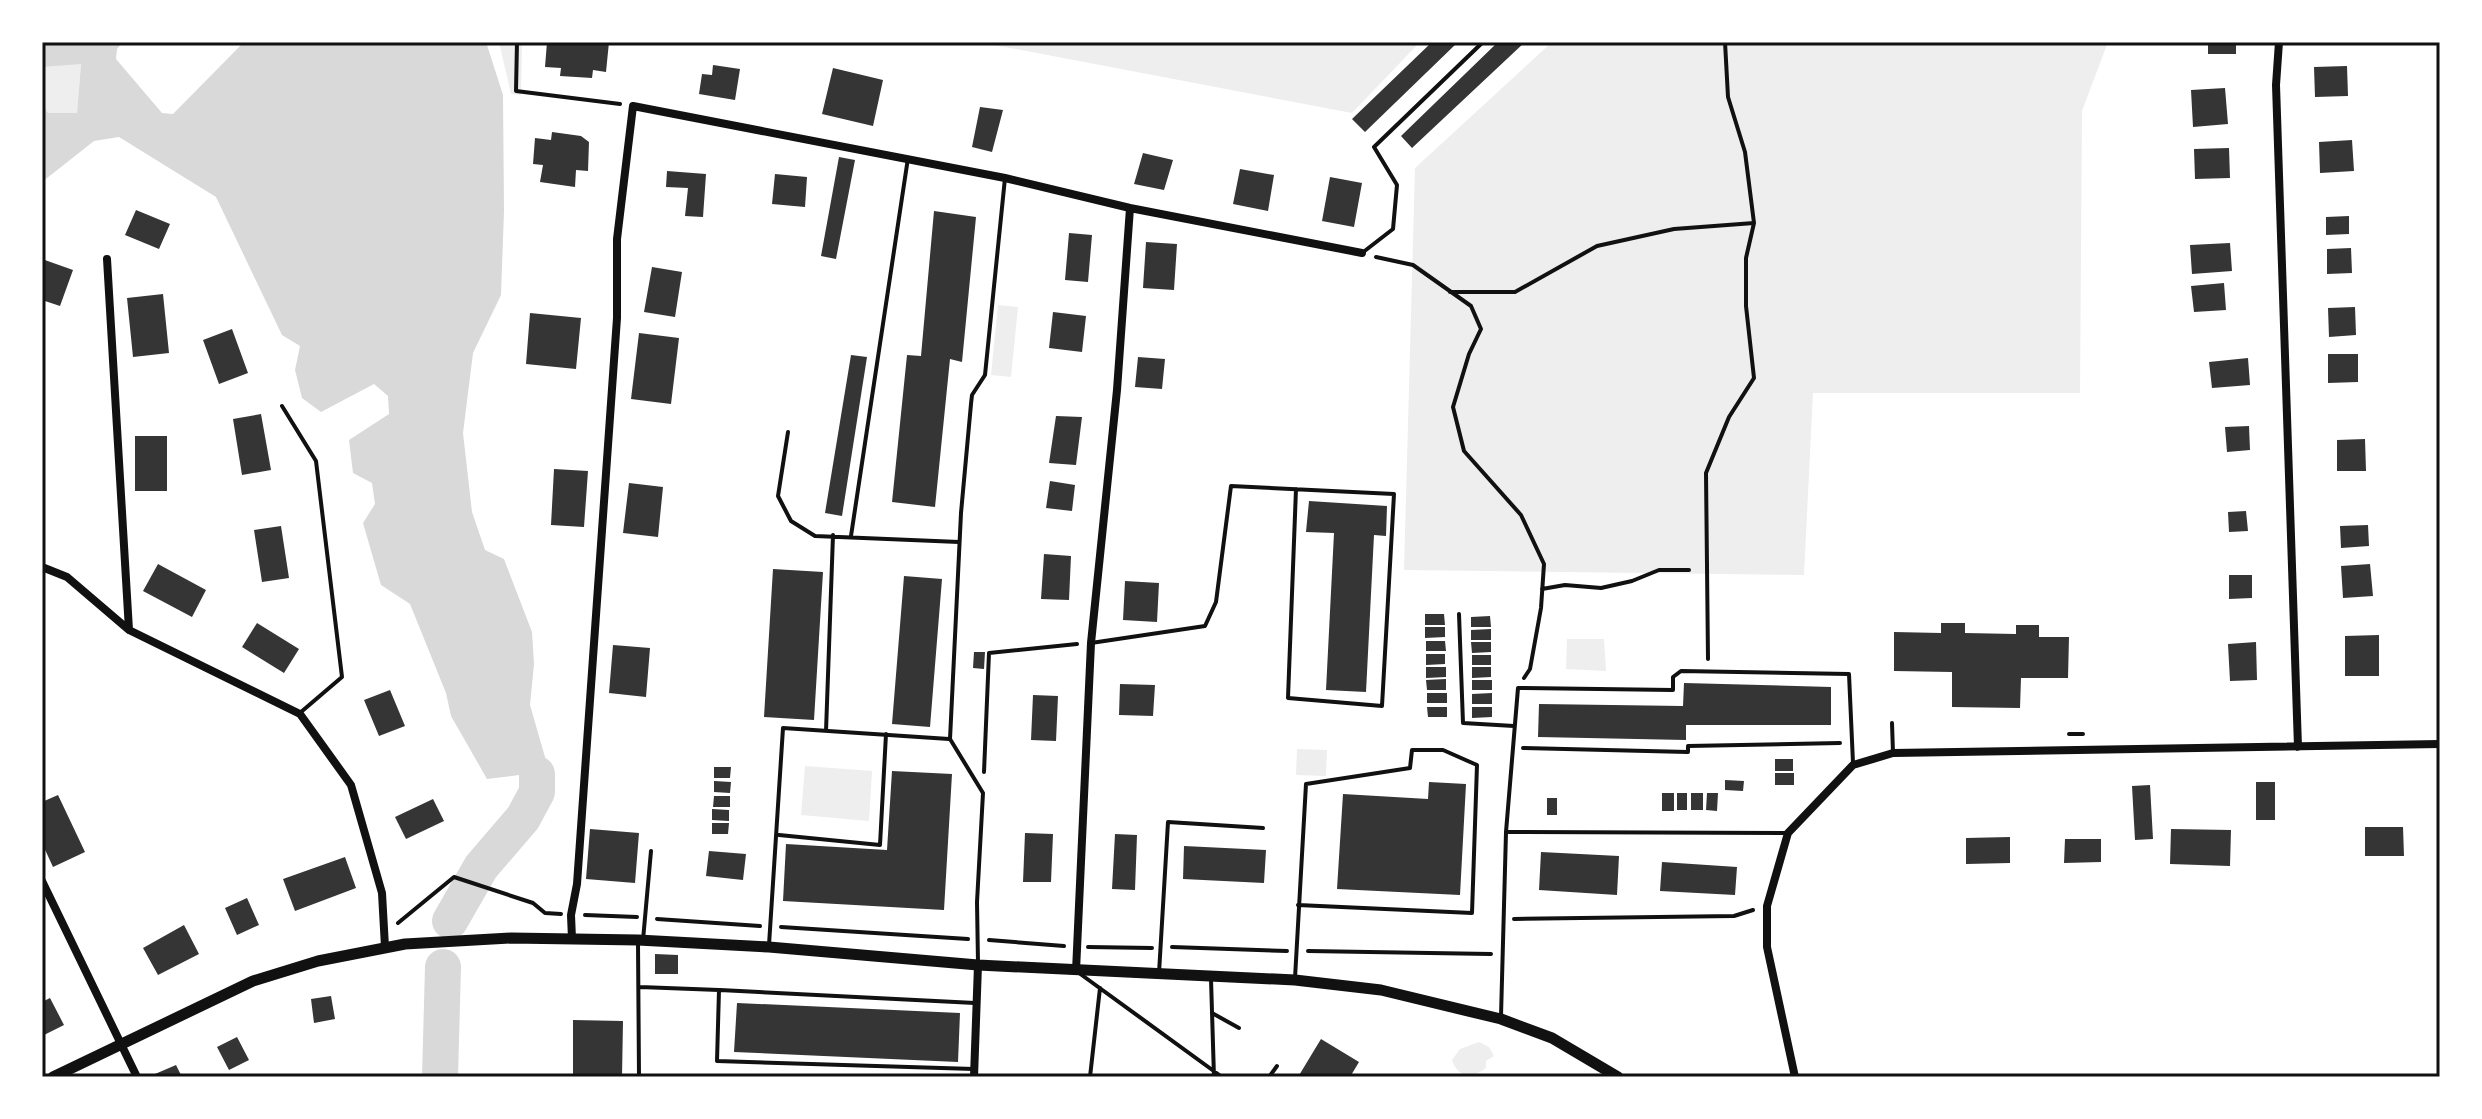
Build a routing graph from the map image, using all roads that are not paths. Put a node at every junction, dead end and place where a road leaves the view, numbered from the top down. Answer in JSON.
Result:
{"nodes":[{"id":1,"x":1483,"y":42,"type":"edge"},
{"id":2,"x":2279,"y":42,"type":"edge"},
{"id":3,"x":908,"y":158,"type":"junction"},
{"id":4,"x":1005,"y":178,"type":"junction"},
{"id":5,"x":1130,"y":208,"type":"junction"},
{"id":6,"x":1362,"y":253,"type":"joint"},
{"id":7,"x":107,"y":259,"type":"dead end"},
{"id":8,"x":282,"y":406,"type":"dead end"},
{"id":9,"x":788,"y":432,"type":"dead end"},
{"id":10,"x":1296,"y":489,"type":"junction"},
{"id":11,"x":833,"y":535,"type":"junction"},
{"id":12,"x":851,"y":536,"type":"junction"},
{"id":13,"x":959,"y":542,"type":"junction"},
{"id":14,"x":42,"y":567,"type":"edge"},
{"id":15,"x":1459,"y":614,"type":"dead end"},
{"id":16,"x":129,"y":630,"type":"junction"},
{"id":17,"x":1091,"y":643,"type":"junction"},
{"id":18,"x":300,"y":714,"type":"junction"},
{"id":19,"x":1892,"y":723,"type":"dead end"},
{"id":20,"x":1514,"y":726,"type":"junction"},
{"id":21,"x":826,"y":731,"type":"junction"},
{"id":22,"x":886,"y":734,"type":"junction"},
{"id":23,"x":950,"y":739,"type":"junction"},
{"id":24,"x":2440,"y":744,"type":"edge"},
{"id":25,"x":2298,"y":747,"type":"junction"},
{"id":26,"x":1893,"y":753,"type":"junction"},
{"id":27,"x":1853,"y":765,"type":"junction"},
{"id":28,"x":1263,"y":828,"type":"dead end"},
{"id":29,"x":1506,"y":832,"type":"junction"},
{"id":30,"x":1788,"y":833,"type":"junction"},
{"id":31,"x":778,"y":835,"type":"junction"},
{"id":32,"x":651,"y":851,"type":"dead end"},
{"id":33,"x":42,"y":881,"type":"edge"},
{"id":34,"x":1298,"y":905,"type":"junction"},
{"id":35,"x":572,"y":939,"type":"junction"},
{"id":36,"x":641,"y":940,"type":"junction"},
{"id":37,"x":385,"y":947,"type":"junction"},
{"id":38,"x":769,"y":947,"type":"junction"},
{"id":39,"x":978,"y":965,"type":"junction"},
{"id":40,"x":1076,"y":971,"type":"junction"},
{"id":41,"x":1159,"y":976,"type":"junction"},
{"id":42,"x":1211,"y":977,"type":"junction"},
{"id":43,"x":1295,"y":980,"type":"junction"},
{"id":44,"x":640,"y":987,"type":"junction"},
{"id":45,"x":1100,"y":988,"type":"junction"},
{"id":46,"x":719,"y":990,"type":"junction"},
{"id":47,"x":977,"y":1004,"type":"junction"},
{"id":48,"x":1212,"y":1013,"type":"junction"},
{"id":49,"x":1501,"y":1019,"type":"junction"},
{"id":50,"x":1239,"y":1028,"type":"dead end"},
{"id":51,"x":122,"y":1043,"type":"junction"},
{"id":52,"x":1277,"y":1066,"type":"dead end"},
{"id":53,"x":974,"y":1073,"type":"edge"},
{"id":54,"x":1214,"y":1074,"type":"edge"},
{"id":55,"x":53,"y":1077,"type":"edge"},
{"id":56,"x":137,"y":1077,"type":"edge"},
{"id":57,"x":639,"y":1077,"type":"edge"},
{"id":58,"x":1090,"y":1077,"type":"edge"},
{"id":59,"x":1222,"y":1077,"type":"edge"},
{"id":60,"x":1269,"y":1077,"type":"edge"},
{"id":61,"x":1618,"y":1077,"type":"edge"},
{"id":62,"x":1795,"y":1077,"type":"edge"}],
"edges":[{"from":1,"to":6,"type":"lane"},
{"from":2,"to":25,"type":"street"},
{"from":3,"to":4,"type":"street"},
{"from":3,"to":12,"type":"lane"},
{"from":3,"to":35,"type":"street"},
{"from":4,"to":5,"type":"street"},
{"from":4,"to":13,"type":"lane"},
{"from":5,"to":6,"type":"street"},
{"from":5,"to":17,"type":"street"},
{"from":7,"to":16,"type":"street"},
{"from":8,"to":18,"type":"lane"},
{"from":9,"to":11,"type":"lane"},
{"from":10,"to":10,"type":"lane"},
{"from":10,"to":17,"type":"lane"},
{"from":11,"to":12,"type":"lane"},
{"from":11,"to":21,"type":"lane"},
{"from":12,"to":13,"type":"lane"},
{"from":13,"to":23,"type":"lane"},
{"from":14,"to":16,"type":"street"},
{"from":15,"to":20,"type":"lane"},
{"from":16,"to":18,"type":"street"},
{"from":17,"to":40,"type":"street"},
{"from":18,"to":37,"type":"street"},
{"from":19,"to":26,"type":"lane"},
{"from":20,"to":27,"type":"lane"},
{"from":20,"to":29,"type":"lane"},
{"from":21,"to":22,"type":"lane"},
{"from":21,"to":31,"type":"lane"},
{"from":22,"to":23,"type":"lane"},
{"from":22,"to":31,"type":"lane"},
{"from":23,"to":39,"type":"lane"},
{"from":24,"to":25,"type":"street"},
{"from":25,"to":26,"type":"street"},
{"from":26,"to":27,"type":"street"},
{"from":27,"to":30,"type":"street"},
{"from":28,"to":41,"type":"lane"},
{"from":29,"to":30,"type":"lane"},
{"from":29,"to":49,"type":"lane"},
{"from":30,"to":62,"type":"street"},
{"from":31,"to":38,"type":"lane"},
{"from":32,"to":36,"type":"lane"},
{"from":33,"to":51,"type":"street"},
{"from":34,"to":34,"type":"lane"},
{"from":34,"to":43,"type":"lane"},
{"from":35,"to":36,"type":"street"},
{"from":35,"to":37,"type":"street"},
{"from":36,"to":38,"type":"street"},
{"from":36,"to":44,"type":"lane"},
{"from":37,"to":51,"type":"street"},
{"from":38,"to":39,"type":"street"},
{"from":39,"to":40,"type":"street"},
{"from":39,"to":47,"type":"street"},
{"from":40,"to":41,"type":"street"},
{"from":40,"to":45,"type":"lane"},
{"from":41,"to":42,"type":"street"},
{"from":42,"to":43,"type":"street"},
{"from":42,"to":48,"type":"lane"},
{"from":43,"to":49,"type":"street"},
{"from":44,"to":46,"type":"lane"},
{"from":44,"to":57,"type":"lane"},
{"from":45,"to":54,"type":"lane"},
{"from":45,"to":58,"type":"lane"},
{"from":46,"to":47,"type":"lane"},
{"from":46,"to":53,"type":"lane"},
{"from":47,"to":53,"type":"street"},
{"from":48,"to":50,"type":"lane"},
{"from":48,"to":54,"type":"lane"},
{"from":49,"to":61,"type":"street"},
{"from":51,"to":55,"type":"street"},
{"from":51,"to":56,"type":"street"},
{"from":52,"to":60,"type":"lane"},
{"from":54,"to":59,"type":"lane"}]}
